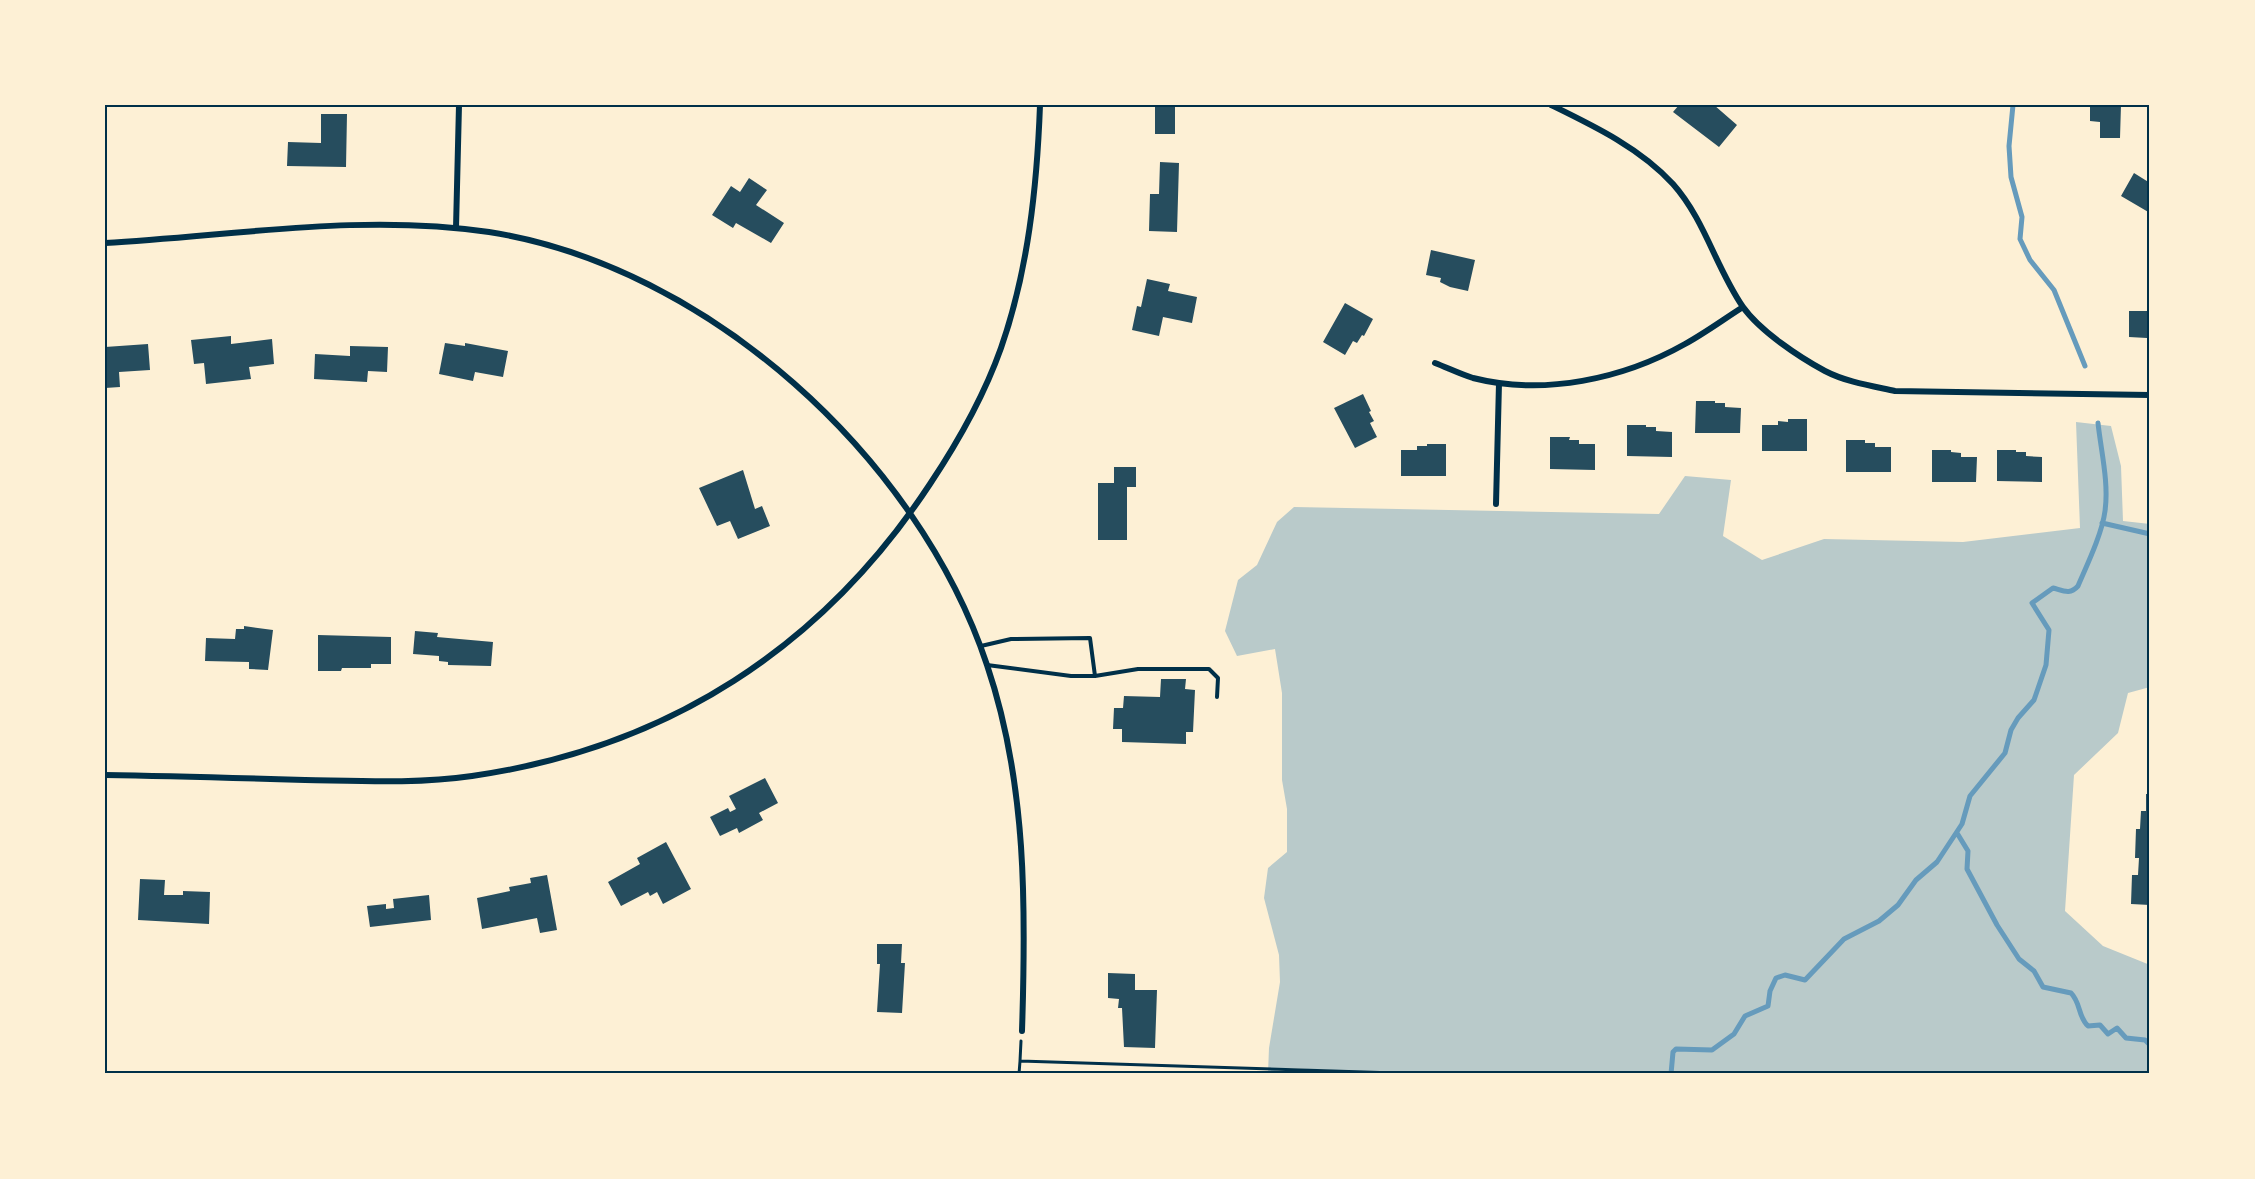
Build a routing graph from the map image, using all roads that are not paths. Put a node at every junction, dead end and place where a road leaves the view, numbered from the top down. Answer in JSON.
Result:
{"nodes":[{"id":1,"x":459,"y":105,"type":"edge"},
{"id":2,"x":1040,"y":105,"type":"edge"},
{"id":3,"x":1551,"y":105,"type":"edge"},
{"id":4,"x":456,"y":228,"type":"junction"},
{"id":5,"x":105,"y":243,"type":"edge"},
{"id":6,"x":1743,"y":307,"type":"junction"},
{"id":7,"x":1435,"y":363,"type":"dead end"},
{"id":8,"x":1499,"y":383,"type":"junction"},
{"id":9,"x":2150,"y":395,"type":"edge"},
{"id":10,"x":1496,"y":504,"type":"dead end"},
{"id":11,"x":911,"y":513,"type":"junction"},
{"id":12,"x":981,"y":646,"type":"junction"},
{"id":13,"x":987,"y":664,"type":"junction"},
{"id":14,"x":1095,"y":676,"type":"junction"},
{"id":15,"x":1217,"y":697,"type":"dead end"},
{"id":16,"x":105,"y":775,"type":"edge"},
{"id":17,"x":1022,"y":1031,"type":"road end"}],
"edges":[{"from":1,"to":4,"type":"street"},
{"from":2,"to":11,"type":"street"},
{"from":3,"to":6,"type":"street"},
{"from":4,"to":5,"type":"street"},
{"from":4,"to":11,"type":"street"},
{"from":6,"to":8,"type":"street"},
{"from":6,"to":9,"type":"street"},
{"from":7,"to":8,"type":"street"},
{"from":8,"to":10,"type":"street"},
{"from":11,"to":12,"type":"street"},
{"from":11,"to":16,"type":"street"},
{"from":12,"to":13,"type":"street"},
{"from":12,"to":14,"type":"lane"},
{"from":13,"to":14,"type":"lane"},
{"from":13,"to":17,"type":"street"},
{"from":14,"to":15,"type":"lane"}]}
